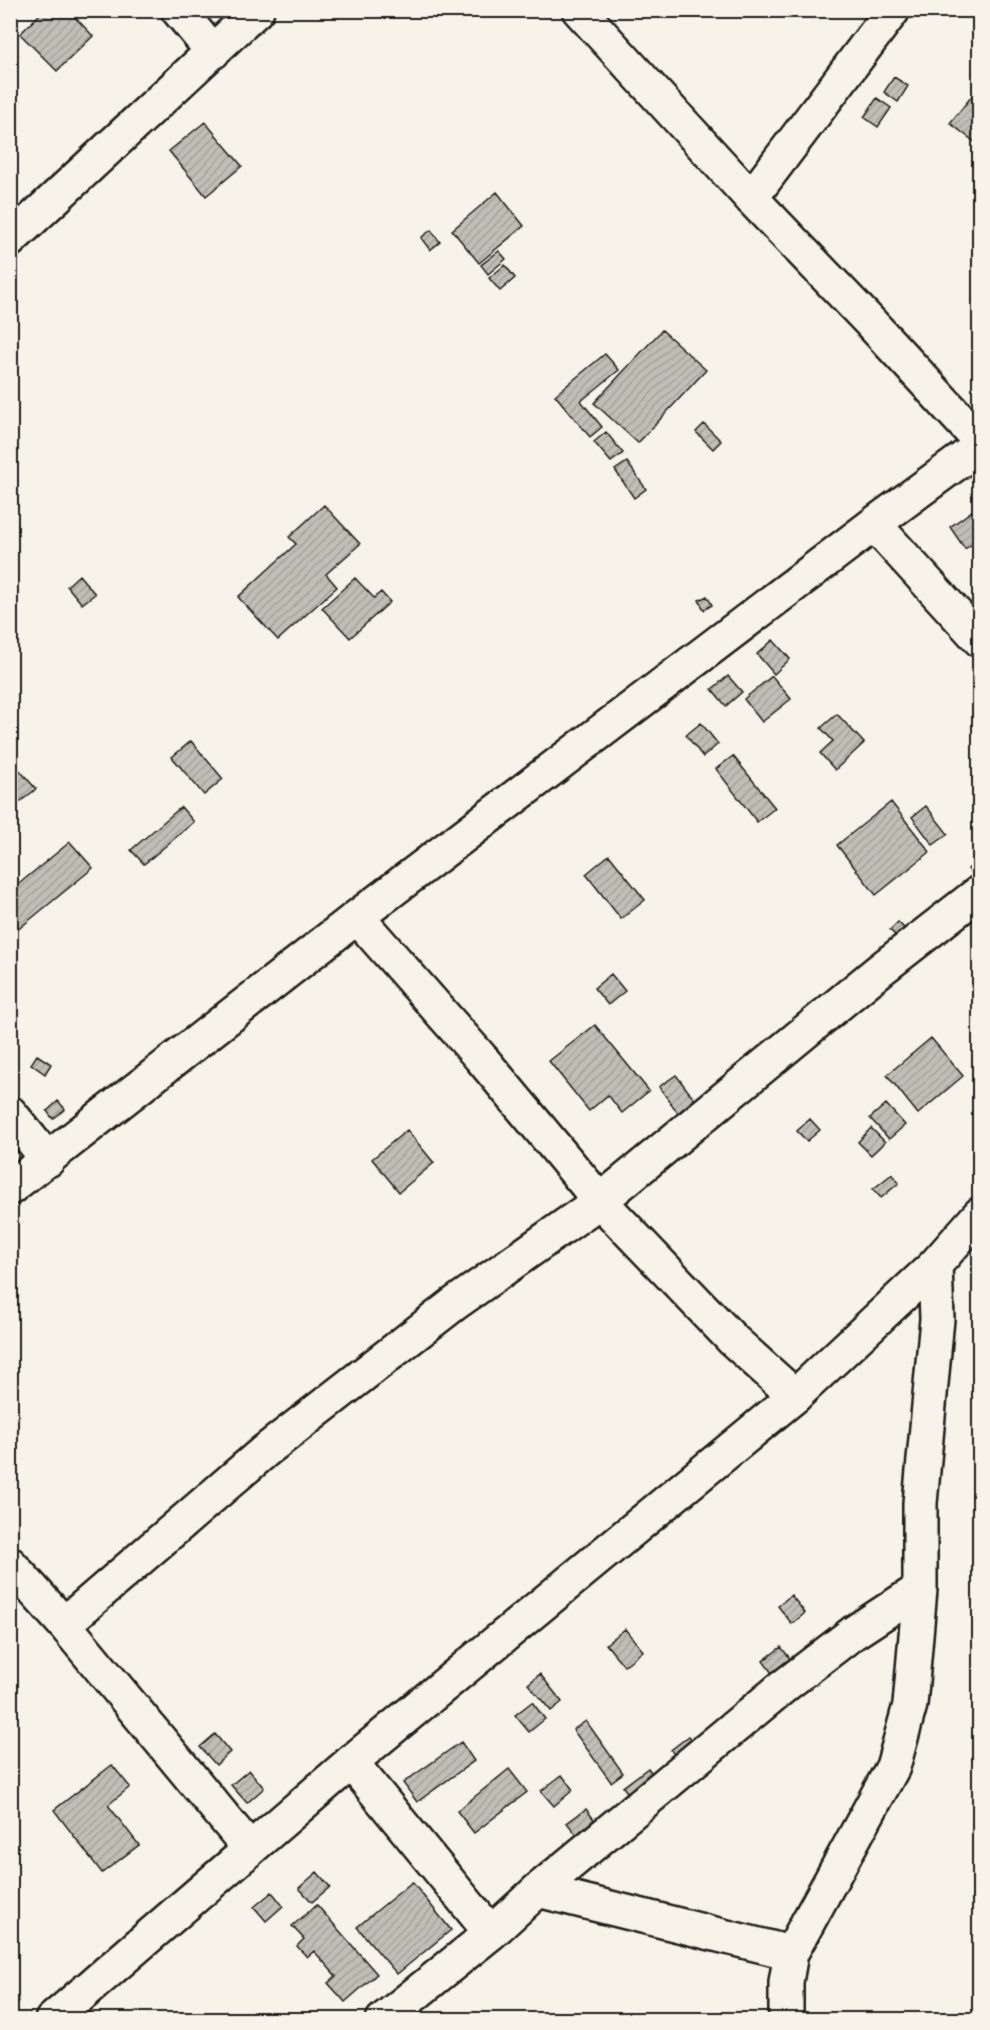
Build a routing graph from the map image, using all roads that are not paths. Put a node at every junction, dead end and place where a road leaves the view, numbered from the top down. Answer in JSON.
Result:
{"nodes":[{"id":1,"x":178,"y":10,"type":"edge"},
{"id":2,"x":257,"y":10,"type":"edge"},
{"id":3,"x":579,"y":10,"type":"edge"},
{"id":4,"x":893,"y":10,"type":"edge"},
{"id":5,"x":213,"y":52,"type":"junction"},
{"id":6,"x":751,"y":198,"type":"junction"},
{"id":7,"x":10,"y":240,"type":"edge"},
{"id":8,"x":980,"y":441,"type":"edge"},
{"id":9,"x":980,"y":446,"type":"edge"},
{"id":10,"x":874,"y":524,"type":"junction"},
{"id":11,"x":980,"y":640,"type":"edge"},
{"id":12,"x":980,"y":892,"type":"edge"},
{"id":13,"x":357,"y":917,"type":"junction"},
{"id":14,"x":10,"y":1113,"type":"edge"},
{"id":15,"x":48,"y":1160,"type":"junction"},
{"id":16,"x":10,"y":1188,"type":"edge"},
{"id":17,"x":600,"y":1201,"type":"junction"},
{"id":18,"x":980,"y":1214,"type":"edge"},
{"id":19,"x":936,"y":1265,"type":"junction"},
{"id":20,"x":795,"y":1396,"type":"junction"},
{"id":21,"x":10,"y":1564,"type":"edge"},
{"id":22,"x":920,"y":1589,"type":"junction"},
{"id":23,"x":64,"y":1624,"type":"junction"},
{"id":24,"x":351,"y":1762,"type":"junction"},
{"id":25,"x":250,"y":1849,"type":"junction"},
{"id":26,"x":538,"y":1890,"type":"junction"},
{"id":27,"x":491,"y":1933,"type":"junction"},
{"id":28,"x":791,"y":1953,"type":"junction"},
{"id":29,"x":52,"y":2019,"type":"edge"},
{"id":30,"x":383,"y":2019,"type":"edge"},
{"id":31,"x":786,"y":2019,"type":"edge"}],
"edges":[{"from":1,"to":5,"type":"street"},
{"from":2,"to":5,"type":"street"},
{"from":3,"to":6,"type":"street"},
{"from":4,"to":6,"type":"street"},
{"from":5,"to":7,"type":"street"},
{"from":6,"to":8,"type":"street"},
{"from":9,"to":10,"type":"street"},
{"from":10,"to":11,"type":"street"},
{"from":10,"to":13,"type":"street"},
{"from":12,"to":17,"type":"street"},
{"from":13,"to":15,"type":"street"},
{"from":13,"to":17,"type":"street"},
{"from":14,"to":15,"type":"street"},
{"from":15,"to":16,"type":"street"},
{"from":17,"to":20,"type":"street"},
{"from":17,"to":23,"type":"street"},
{"from":18,"to":19,"type":"street"},
{"from":19,"to":20,"type":"street"},
{"from":19,"to":22,"type":"street"},
{"from":20,"to":24,"type":"street"},
{"from":21,"to":23,"type":"street"},
{"from":22,"to":26,"type":"street"},
{"from":22,"to":28,"type":"street"},
{"from":23,"to":25,"type":"street"},
{"from":24,"to":25,"type":"street"},
{"from":24,"to":27,"type":"street"},
{"from":25,"to":29,"type":"street"},
{"from":26,"to":27,"type":"street"},
{"from":26,"to":28,"type":"street"},
{"from":27,"to":30,"type":"street"},
{"from":28,"to":31,"type":"street"}]}
